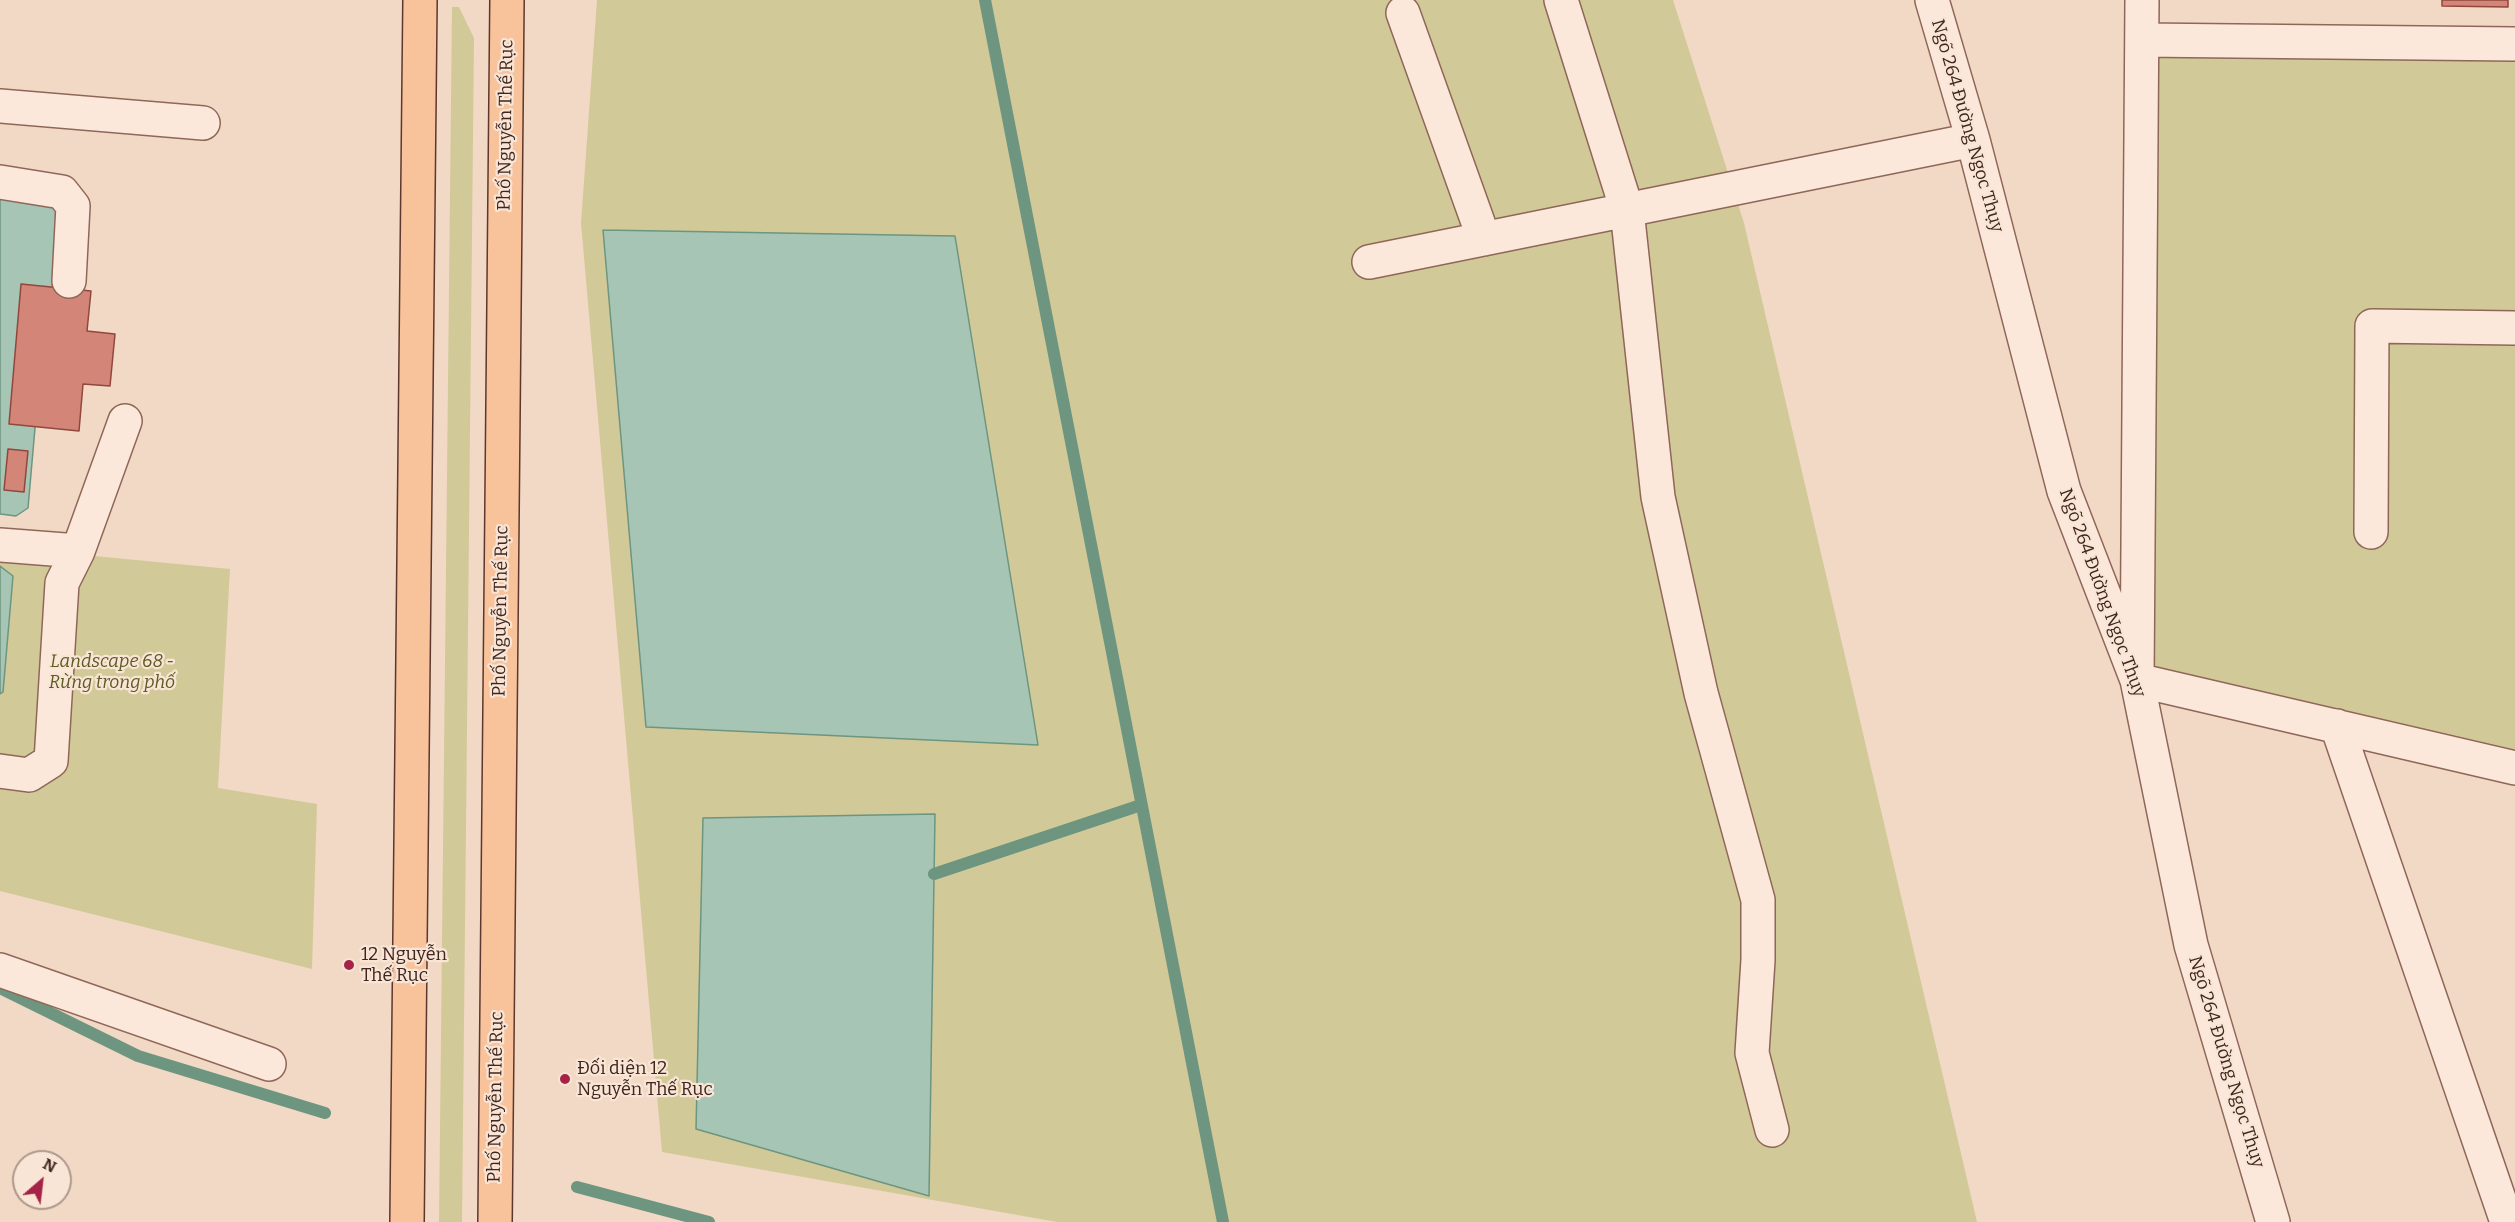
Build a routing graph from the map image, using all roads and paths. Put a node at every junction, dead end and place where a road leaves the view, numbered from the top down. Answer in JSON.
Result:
{"nodes":[{"id":1,"x":420,"y":0,"type":"edge"},
{"id":2,"x":507,"y":0,"type":"edge"},
{"id":3,"x":1561,"y":0,"type":"edge"},
{"id":4,"x":1932,"y":0,"type":"edge"},
{"id":5,"x":2142,"y":0,"type":"edge"},
{"id":6,"x":1403,"y":14,"type":"dead end"},
{"id":7,"x":2142,"y":40,"type":"junction"},
{"id":8,"x":2515,"y":44,"type":"edge"},
{"id":9,"x":0,"y":106,"type":"edge"},
{"id":10,"x":203,"y":123,"type":"dead end"},
{"id":11,"x":1973,"y":140,"type":"junction"},
{"id":12,"x":0,"y":182,"type":"edge"},
{"id":13,"x":1627,"y":210,"type":"junction"},
{"id":14,"x":1484,"y":239,"type":"junction"},
{"id":15,"x":1369,"y":262,"type":"dead end"},
{"id":16,"x":69,"y":281,"type":"dead end"},
{"id":17,"x":2515,"y":328,"type":"edge"},
{"id":18,"x":125,"y":421,"type":"dead end"},
{"id":19,"x":2371,"y":532,"type":"dead end"},
{"id":20,"x":0,"y":545,"type":"edge"},
{"id":21,"x":78,"y":551,"type":"junction"},
{"id":22,"x":2137,"y":680,"type":"junction"},
{"id":23,"x":2337,"y":726,"type":"junction"},
{"id":24,"x":2515,"y":768,"type":"edge"},
{"id":25,"x":0,"y":771,"type":"edge"},
{"id":26,"x":0,"y":969,"type":"edge"},
{"id":27,"x":269,"y":1064,"type":"dead end"},
{"id":28,"x":1772,"y":1130,"type":"dead end"},
{"id":29,"x":407,"y":1222,"type":"edge"},
{"id":30,"x":495,"y":1222,"type":"edge"},
{"id":31,"x":2273,"y":1222,"type":"edge"},
{"id":32,"x":2507,"y":1222,"type":"edge"}],
"edges":[{"from":1,"to":29,"type":"main road"},
{"from":2,"to":30,"type":"main road","name":"Phố Nguyễn Thế Rục"},
{"from":3,"to":13,"type":"street"},
{"from":4,"to":11,"type":"street","name":"Ngõ 264 Đường Ngọc Thụy"},
{"from":5,"to":7,"type":"street"},
{"from":6,"to":14,"type":"street"},
{"from":7,"to":8,"type":"street"},
{"from":7,"to":22,"type":"street"},
{"from":9,"to":10,"type":"street"},
{"from":11,"to":13,"type":"street"},
{"from":11,"to":22,"type":"street","name":"Ngõ 264 Đường Ngọc Thụy"},
{"from":12,"to":16,"type":"street"},
{"from":13,"to":14,"type":"street"},
{"from":13,"to":28,"type":"street"},
{"from":14,"to":15,"type":"street"},
{"from":17,"to":19,"type":"street"},
{"from":18,"to":21,"type":"street"},
{"from":20,"to":21,"type":"street"},
{"from":21,"to":25,"type":"street"},
{"from":22,"to":23,"type":"street"},
{"from":22,"to":31,"type":"street","name":"Ngõ 264 Đường Ngọc Thụy"},
{"from":23,"to":24,"type":"street"},
{"from":23,"to":32,"type":"street"},
{"from":26,"to":27,"type":"street"}]}
